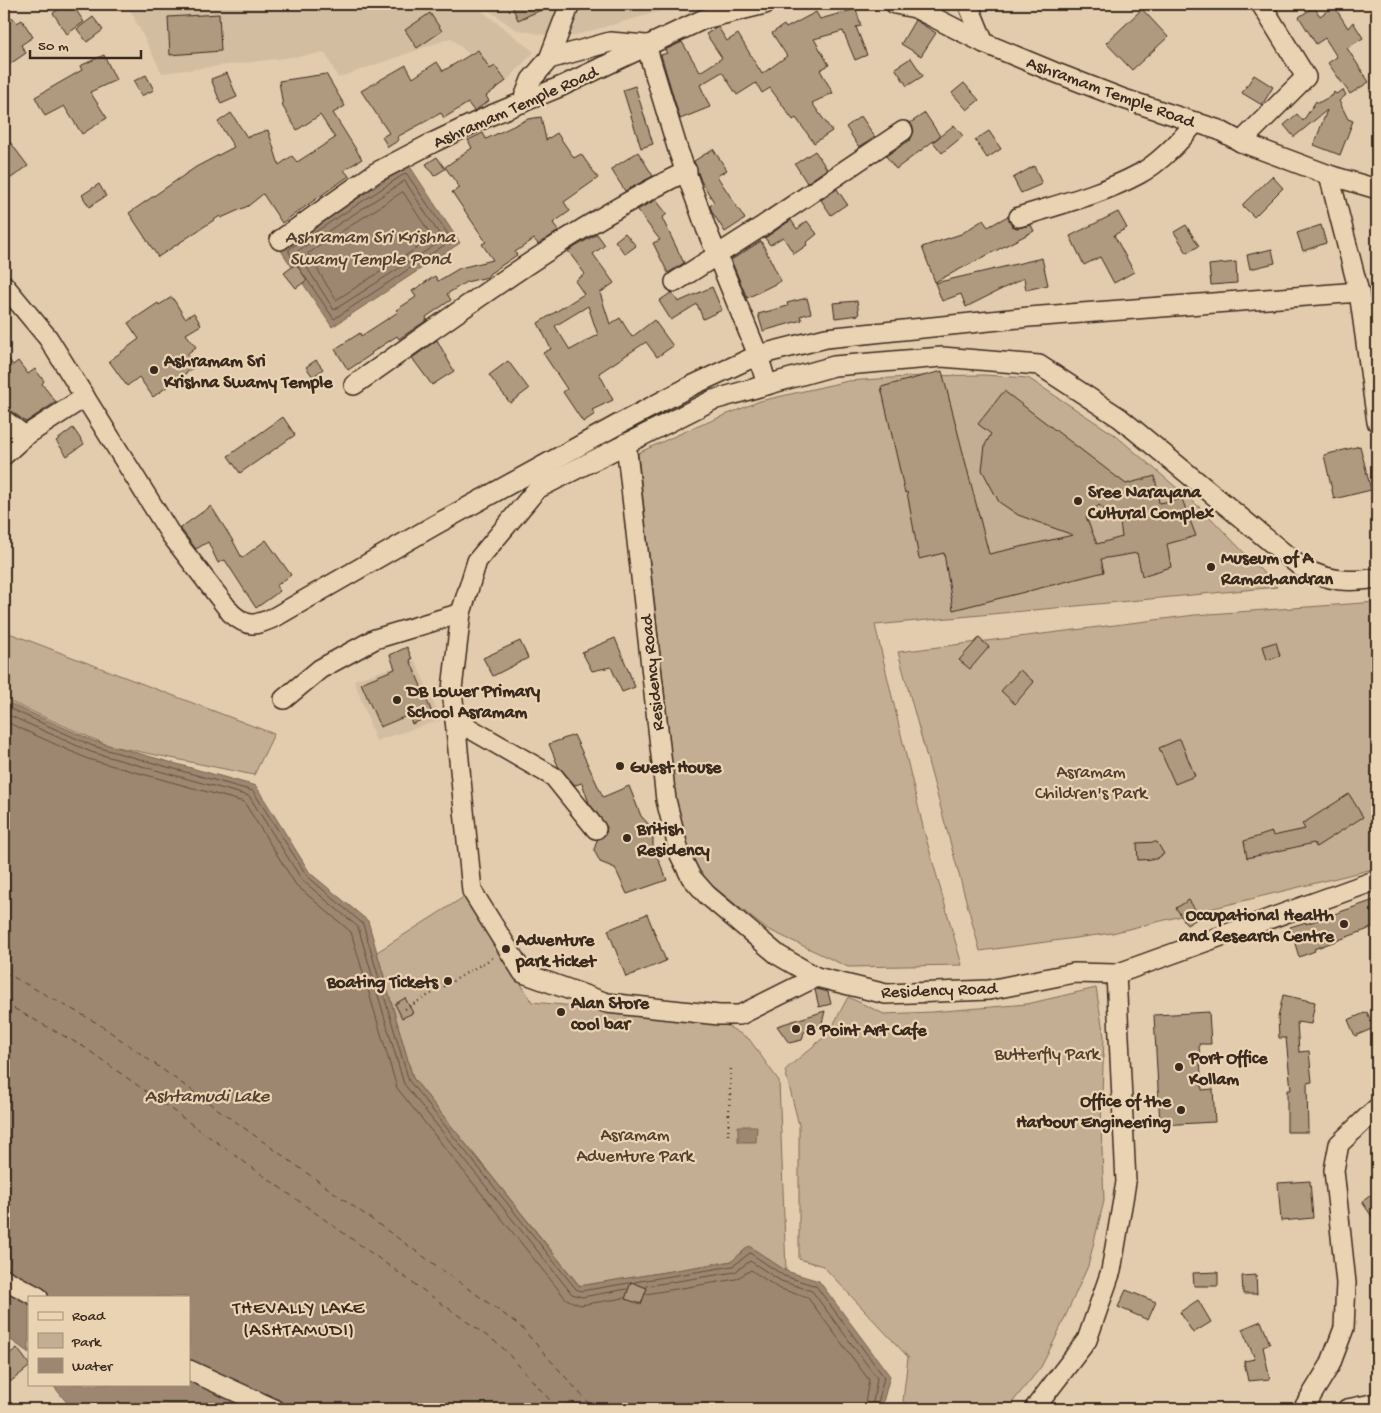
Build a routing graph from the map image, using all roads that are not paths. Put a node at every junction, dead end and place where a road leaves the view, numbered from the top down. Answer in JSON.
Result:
{"nodes":[{"id":1,"x":570,"y":4,"type":"edge"},
{"id":2,"x":765,"y":4,"type":"edge"},
{"id":3,"x":895,"y":4,"type":"edge"},
{"id":4,"x":968,"y":4,"type":"edge"},
{"id":5,"x":1261,"y":4,"type":"edge"},
{"id":6,"x":984,"y":43,"type":"junction"},
{"id":7,"x":646,"y":45,"type":"junction"},
{"id":8,"x":556,"y":57,"type":"junction"},
{"id":9,"x":580,"y":78,"type":"junction"},
{"id":10,"x":522,"y":103,"type":"junction"},
{"id":11,"x":1196,"y":122,"type":"junction"},
{"id":12,"x":903,"y":131,"type":"dead end"},
{"id":13,"x":1241,"y":142,"type":"junction"},
{"id":14,"x":687,"y":171,"type":"junction"},
{"id":15,"x":1329,"y":175,"type":"junction"},
{"id":16,"x":1377,"y":189,"type":"edge"},
{"id":17,"x":1020,"y":217,"type":"dead end"},
{"id":18,"x":280,"y":240,"type":"dead end"},
{"id":19,"x":718,"y":254,"type":"junction"},
{"id":20,"x":675,"y":282,"type":"dead end"},
{"id":21,"x":4,"y":285,"type":"edge"},
{"id":22,"x":1359,"y":292,"type":"junction"},
{"id":23,"x":758,"y":355,"type":"junction"},
{"id":24,"x":354,"y":385,"type":"dead end"},
{"id":25,"x":767,"y":385,"type":"junction"},
{"id":26,"x":85,"y":397,"type":"junction"},
{"id":27,"x":4,"y":420,"type":"edge"},
{"id":28,"x":1377,"y":422,"type":"edge"},
{"id":29,"x":25,"y":436,"type":"junction"},
{"id":30,"x":626,"y":443,"type":"junction"},
{"id":31,"x":4,"y":455,"type":"edge"},
{"id":32,"x":1377,"y":578,"type":"edge"},
{"id":33,"x":461,"y":613,"type":"junction"},
{"id":34,"x":284,"y":699,"type":"dead end"},
{"id":35,"x":456,"y":720,"type":"junction"},
{"id":36,"x":596,"y":829,"type":"dead end"},
{"id":37,"x":1377,"y":880,"type":"edge"},
{"id":38,"x":1116,"y":974,"type":"junction"},
{"id":39,"x":816,"y":977,"type":"junction"},
{"id":40,"x":1377,"y":1108,"type":"edge"},
{"id":41,"x":4,"y":1279,"type":"edge"},
{"id":42,"x":36,"y":1296,"type":"edge"},
{"id":43,"x":190,"y":1370,"type":"edge"},
{"id":44,"x":1377,"y":1403,"type":"edge"},
{"id":45,"x":274,"y":1409,"type":"edge"},
{"id":46,"x":1034,"y":1409,"type":"edge"},
{"id":47,"x":1303,"y":1409,"type":"edge"},
{"id":48,"x":1347,"y":1409,"type":"edge"}],
"edges":[{"from":1,"to":8,"type":"street"},
{"from":2,"to":7,"type":"street","name":"Ashramam Temple Road"},
{"from":3,"to":6,"type":"street","name":"Ashramam Temple Road"},
{"from":4,"to":6,"type":"street"},
{"from":5,"to":13,"type":"street"},
{"from":6,"to":11,"type":"street","name":"Ashramam Temple Road"},
{"from":7,"to":8,"type":"street"},
{"from":7,"to":9,"type":"street","name":"Ashramam Temple Road"},
{"from":7,"to":14,"type":"street"},
{"from":8,"to":9,"type":"street"},
{"from":8,"to":10,"type":"street"},
{"from":9,"to":10,"type":"street","name":"Ashramam Temple Road"},
{"from":10,"to":18,"type":"street","name":"Ashramam Temple Road"},
{"from":11,"to":13,"type":"street","name":"Ashramam Temple Road"},
{"from":11,"to":17,"type":"street"},
{"from":12,"to":19,"type":"street"},
{"from":13,"to":15,"type":"street","name":"Ashramam Temple Road"},
{"from":14,"to":19,"type":"street"},
{"from":14,"to":24,"type":"street"},
{"from":15,"to":16,"type":"street","name":"Ashramam Temple Road"},
{"from":15,"to":22,"type":"street"},
{"from":19,"to":20,"type":"street"},
{"from":19,"to":23,"type":"street"},
{"from":21,"to":26,"type":"street"},
{"from":22,"to":23,"type":"street"},
{"from":22,"to":28,"type":"street"},
{"from":23,"to":25,"type":"street"},
{"from":23,"to":26,"type":"street"},
{"from":25,"to":30,"type":"street"},
{"from":25,"to":32,"type":"street"},
{"from":26,"to":29,"type":"street"},
{"from":27,"to":29,"type":"street"},
{"from":29,"to":31,"type":"street"},
{"from":30,"to":33,"type":"street"},
{"from":30,"to":39,"type":"street","name":"Residency Road"},
{"from":33,"to":34,"type":"street"},
{"from":33,"to":35,"type":"street"},
{"from":35,"to":36,"type":"street"},
{"from":35,"to":39,"type":"street"},
{"from":37,"to":38,"type":"street","name":"Residency Road"},
{"from":38,"to":39,"type":"street","name":"Residency Road"},
{"from":38,"to":46,"type":"street"},
{"from":40,"to":47,"type":"street"},
{"from":41,"to":42,"type":"street"},
{"from":43,"to":45,"type":"street"},
{"from":44,"to":48,"type":"street"}]}
